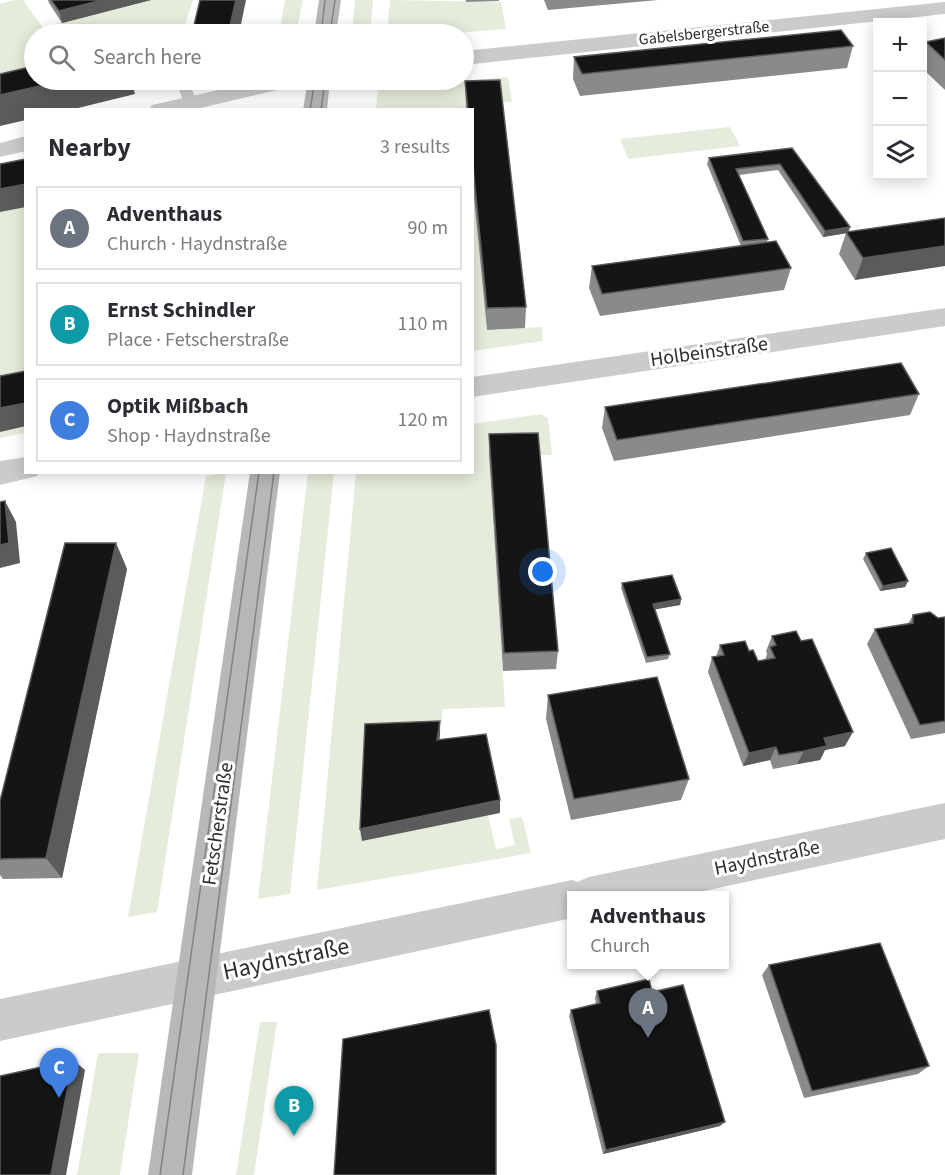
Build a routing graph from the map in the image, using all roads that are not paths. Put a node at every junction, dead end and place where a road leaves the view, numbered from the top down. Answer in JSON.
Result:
{"nodes":[{"id":1,"x":330,"y":0,"type":"edge"},
{"id":2,"x":945,"y":9,"type":"edge"},
{"id":3,"x":326,"y":24,"type":"edge"},
{"id":4,"x":474,"y":56,"type":"edge"},
{"id":5,"x":186,"y":90,"type":"edge"},
{"id":6,"x":245,"y":90,"type":"edge"},
{"id":7,"x":318,"y":90,"type":"edge"},
{"id":8,"x":190,"y":102,"type":"junction"},
{"id":9,"x":168,"y":108,"type":"edge"},
{"id":10,"x":315,"y":108,"type":"edge"},
{"id":11,"x":24,"y":144,"type":"edge"},
{"id":12,"x":0,"y":150,"type":"edge"},
{"id":13,"x":945,"y":317,"type":"edge"},
{"id":14,"x":474,"y":387,"type":"edge"},
{"id":15,"x":24,"y":468,"type":"edge"},
{"id":16,"x":0,"y":473,"type":"edge"},
{"id":17,"x":265,"y":474,"type":"edge"},
{"id":18,"x":945,"y":821,"type":"edge"},
{"id":19,"x":613,"y":891,"type":"edge"},
{"id":20,"x":567,"y":900,"type":"edge"},
{"id":21,"x":198,"y":977,"type":"junction"},
{"id":22,"x":0,"y":1020,"type":"edge"},
{"id":23,"x":170,"y":1175,"type":"edge"}],
"edges":[{"from":1,"to":3,"type":"main road"},
{"from":2,"to":4,"type":"street","name":"Gabelsbergerstraße"},
{"from":5,"to":8,"type":"lane"},
{"from":6,"to":8,"type":"street"},
{"from":7,"to":10,"type":"main road"},
{"from":8,"to":9,"type":"street"},
{"from":11,"to":12,"type":"street"},
{"from":13,"to":14,"type":"street","name":"Holbeinstraße"},
{"from":15,"to":16,"type":"street"},
{"from":17,"to":21,"type":"main road","name":"Fetscherstraße"},
{"from":18,"to":19,"type":"street","name":"Haydnstraße"},
{"from":20,"to":21,"type":"street","name":"Haydnstraße"},
{"from":21,"to":22,"type":"street","name":"Haydnstraße"},
{"from":21,"to":23,"type":"main road","name":"Fetscherstraße"}]}
